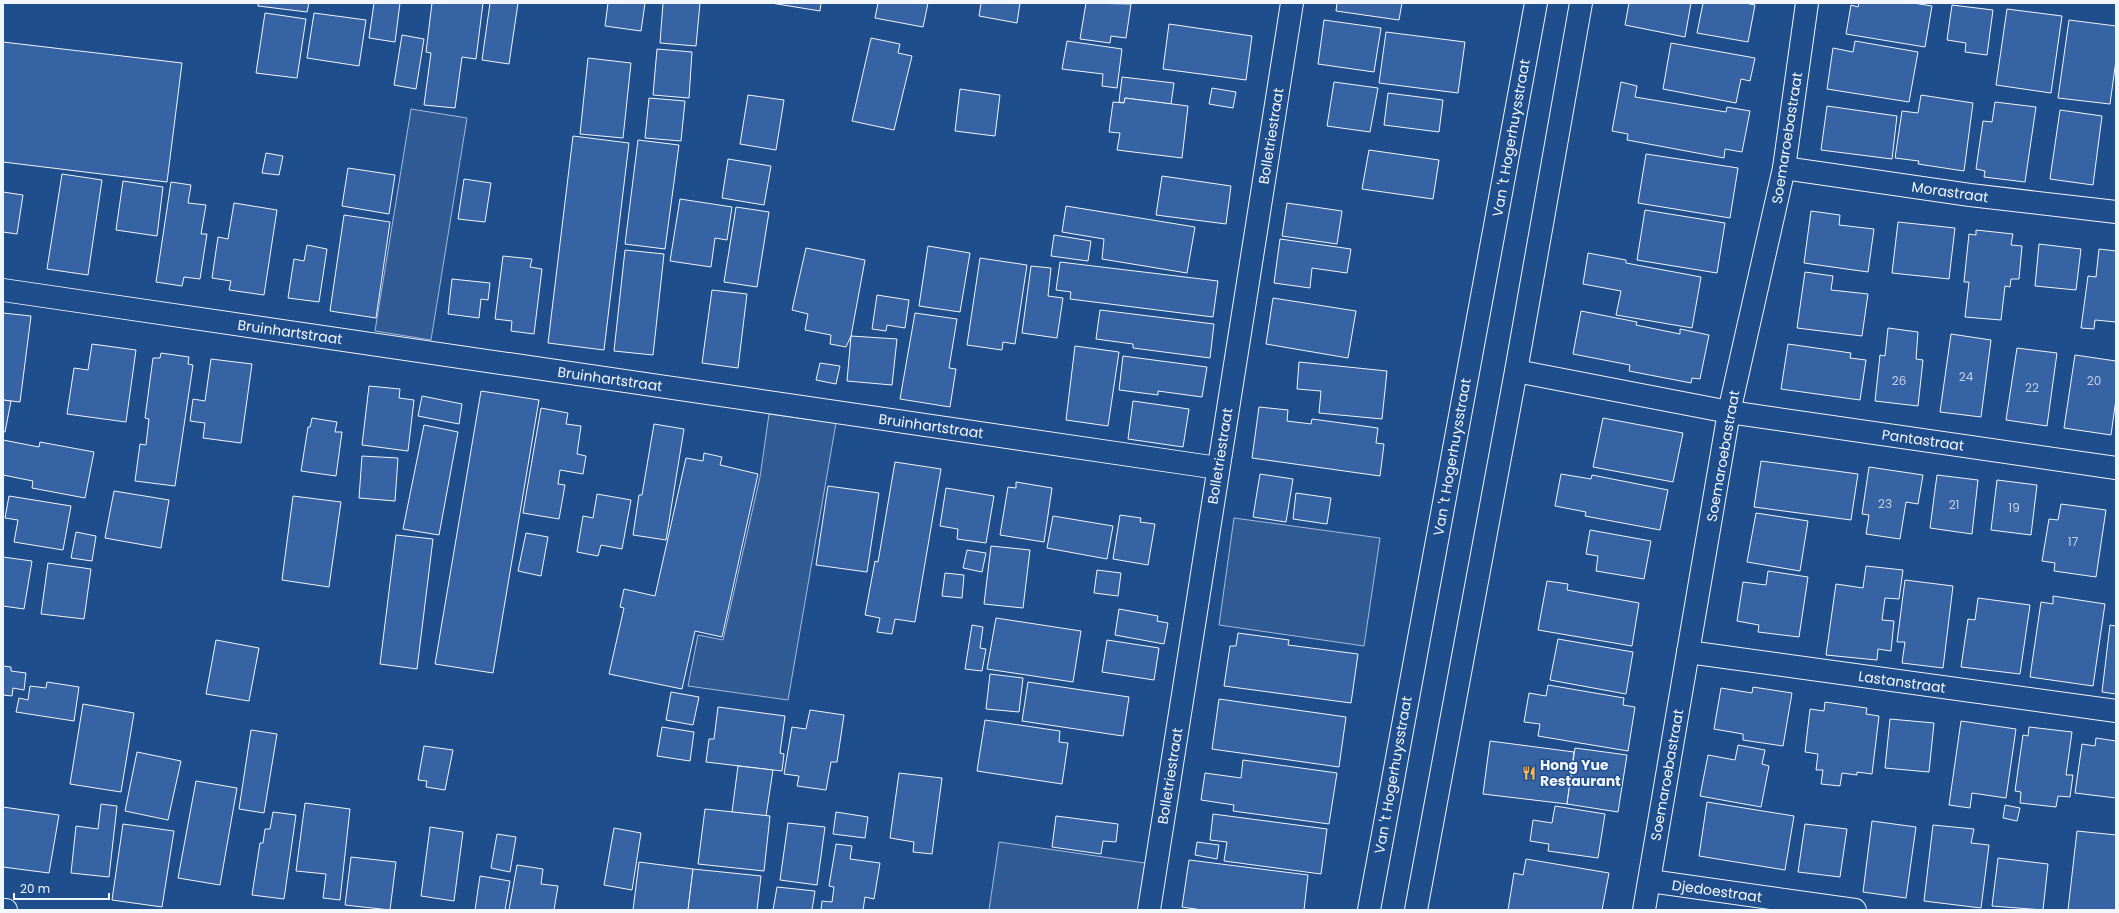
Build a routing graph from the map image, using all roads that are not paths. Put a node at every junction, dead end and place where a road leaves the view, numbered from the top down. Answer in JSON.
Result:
{"nodes":[{"id":1,"x":1292,"y":3,"type":"edge"},
{"id":2,"x":1536,"y":3,"type":"edge"},
{"id":3,"x":1580,"y":3,"type":"edge"},
{"id":4,"x":1807,"y":3,"type":"edge"},
{"id":5,"x":1784,"y":168,"type":"junction"},
{"id":6,"x":2116,"y":212,"type":"edge"},
{"id":7,"x":3,"y":290,"type":"edge"},
{"id":8,"x":1516,"y":371,"type":"junction"},
{"id":9,"x":1729,"y":412,"type":"junction"},
{"id":10,"x":1218,"y":468,"type":"junction"},
{"id":11,"x":2116,"y":468,"type":"edge"},
{"id":12,"x":1688,"y":652,"type":"junction"},
{"id":13,"x":2116,"y":711,"type":"edge"},
{"id":14,"x":1650,"y":881,"type":"junction"},
{"id":15,"x":3,"y":910,"type":"edge"},
{"id":16,"x":6,"y":910,"type":"edge"},
{"id":17,"x":1149,"y":910,"type":"edge"},
{"id":18,"x":1369,"y":910,"type":"edge"},
{"id":19,"x":1416,"y":910,"type":"edge"},
{"id":20,"x":1644,"y":910,"type":"edge"},
{"id":21,"x":1855,"y":910,"type":"edge"}],
"edges":[{"from":1,"to":10,"type":"street","name":"Bolletriestraat"},
{"from":2,"to":18,"type":"street","name":"Van 't Hogerhuysstraat"},
{"from":3,"to":8,"type":"street"},
{"from":4,"to":5,"type":"street","name":"Soemaroebastraat"},
{"from":5,"to":6,"type":"street","name":"Morastraat"},
{"from":5,"to":9,"type":"street","name":"Soemaroebastraat"},
{"from":7,"to":10,"type":"street","name":"Bruinhartstraat"},
{"from":8,"to":9,"type":"street","name":"Pantastraat"},
{"from":8,"to":19,"type":"street"},
{"from":9,"to":11,"type":"street","name":"Pantastraat"},
{"from":9,"to":12,"type":"street","name":"Soemaroebastraat"},
{"from":10,"to":17,"type":"street","name":"Bolletriestraat"},
{"from":12,"to":13,"type":"street","name":"Lastanstraat"},
{"from":12,"to":14,"type":"street","name":"Soemaroebastraat"},
{"from":14,"to":20,"type":"street","name":"Soemaroebastraat"},
{"from":14,"to":21,"type":"street","name":"Djedoestraat"},
{"from":15,"to":16,"type":"street"}]}
